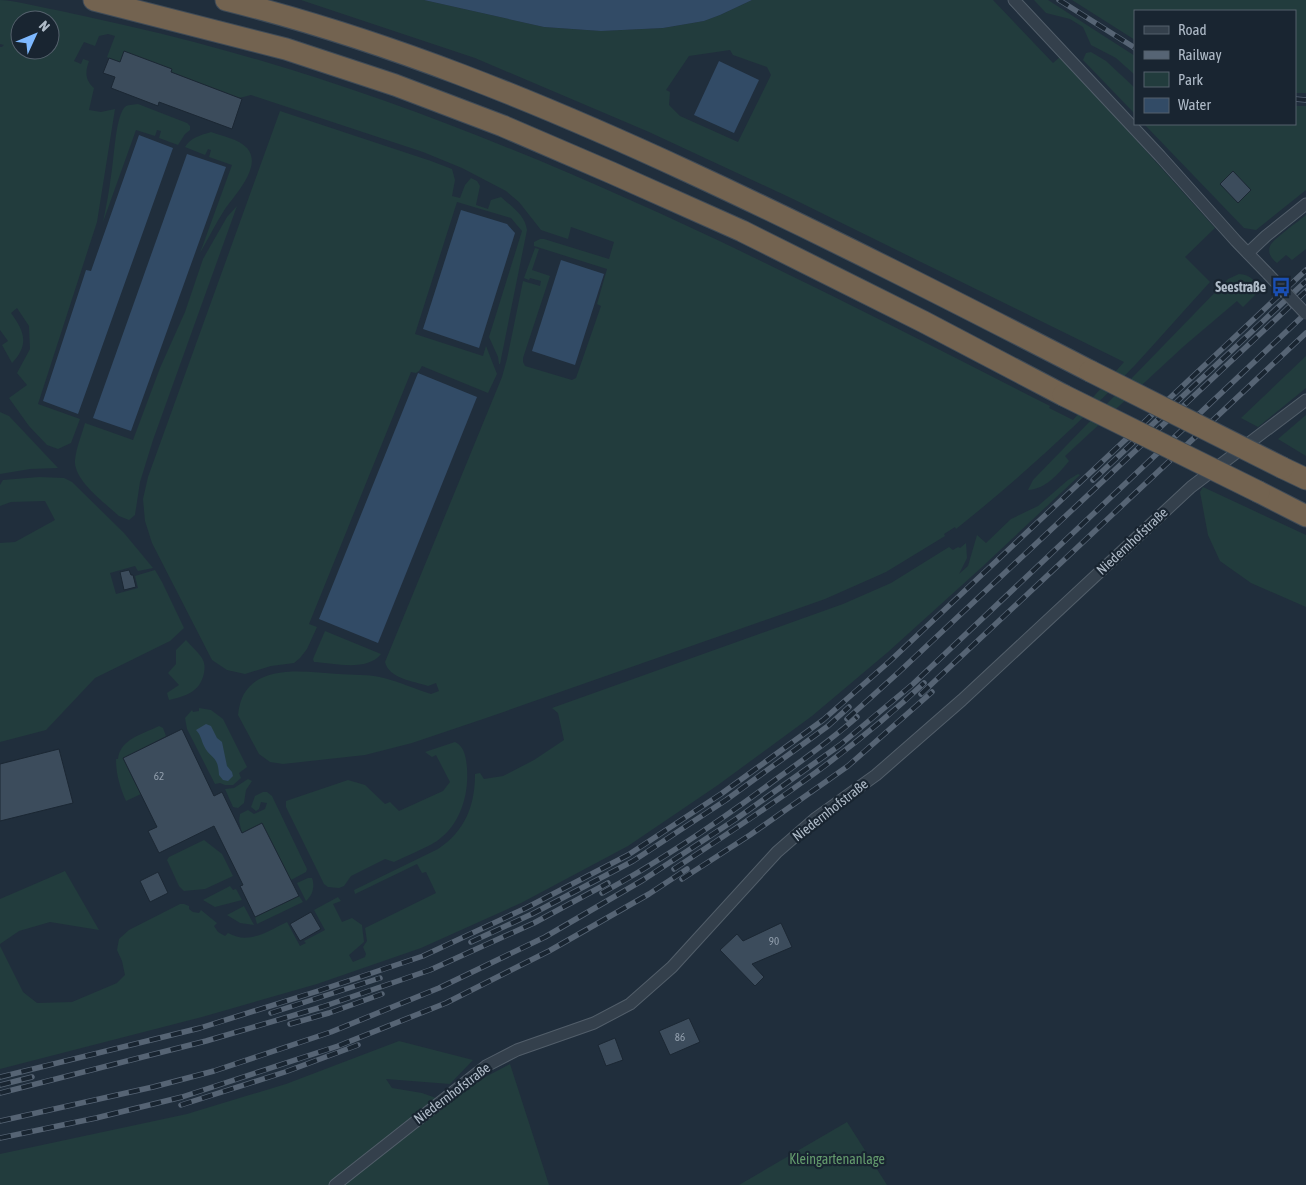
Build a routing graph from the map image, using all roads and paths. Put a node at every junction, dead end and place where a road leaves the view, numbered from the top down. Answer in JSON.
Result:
{"nodes":[{"id":1,"x":94,"y":0,"type":"edge"},
{"id":2,"x":226,"y":0,"type":"edge"},
{"id":3,"x":1014,"y":0,"type":"edge"},
{"id":4,"x":1306,"y":204,"type":"edge"},
{"id":5,"x":1248,"y":253,"type":"junction"},
{"id":6,"x":1306,"y":314,"type":"edge"},
{"id":7,"x":1306,"y":400,"type":"edge"},
{"id":8,"x":1306,"y":479,"type":"edge"},
{"id":9,"x":1306,"y":516,"type":"edge"},
{"id":10,"x":335,"y":1185,"type":"edge"}],
"edges":[{"from":1,"to":9,"type":"highway","bridge":true},
{"from":2,"to":8,"type":"highway","bridge":true},
{"from":3,"to":5,"type":"street"},
{"from":4,"to":5,"type":"street"},
{"from":5,"to":6,"type":"street","bridge":true},
{"from":7,"to":10,"type":"street","name":"Niedernhofstraße"}]}
